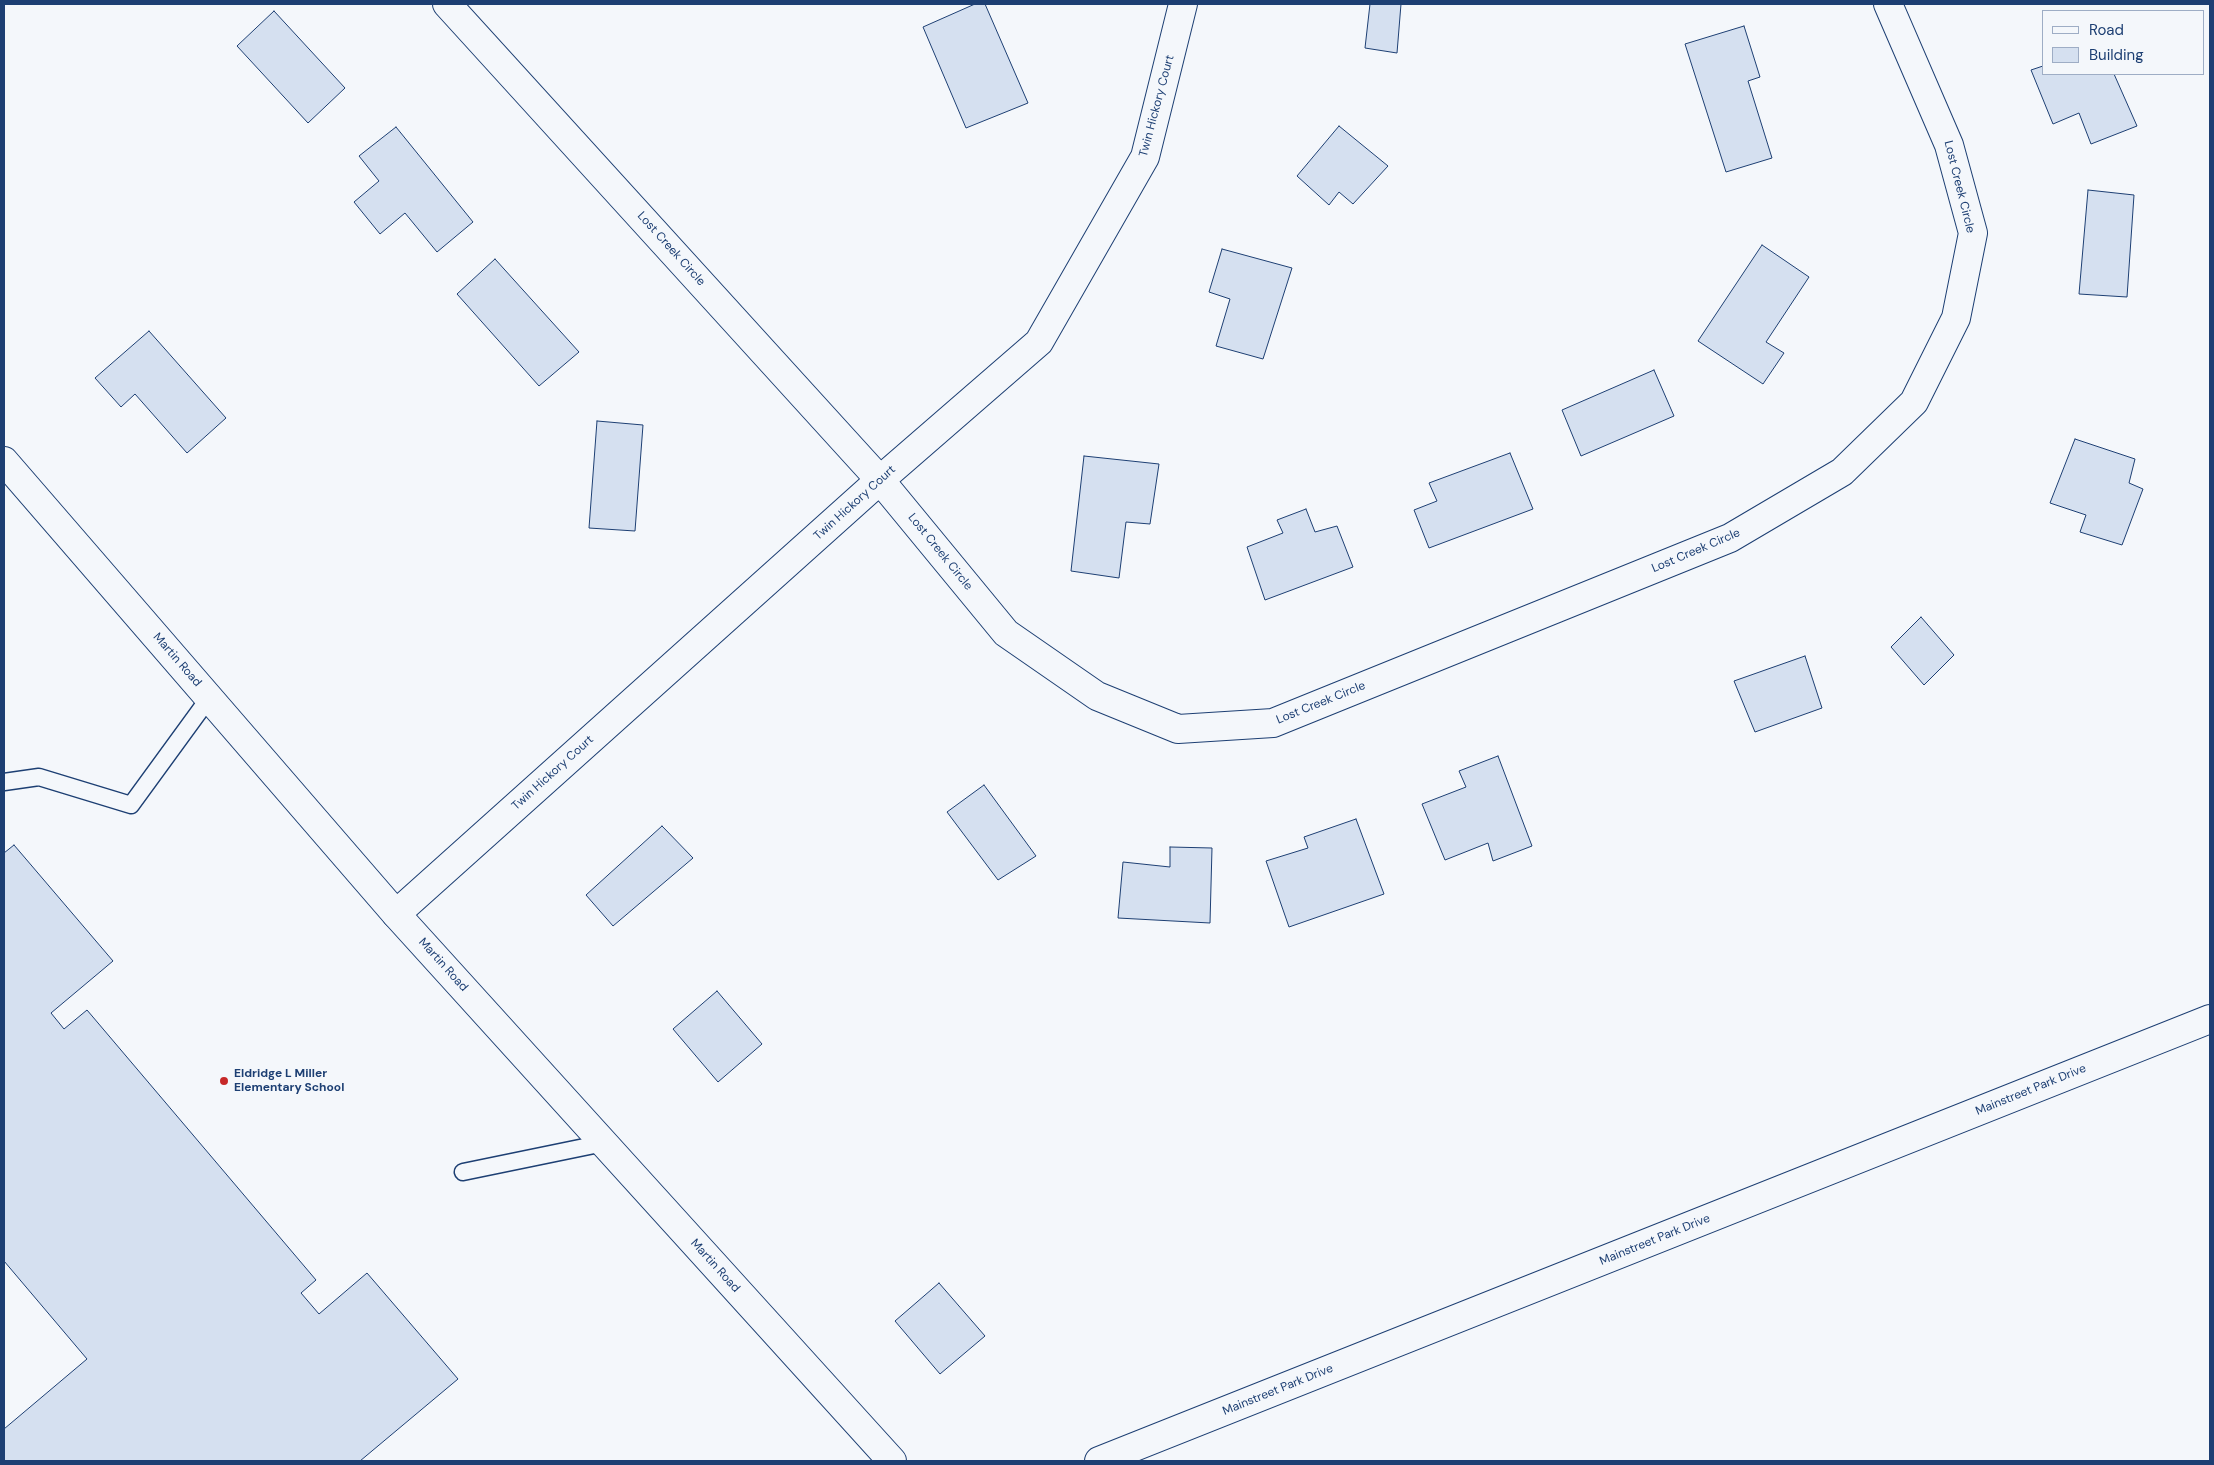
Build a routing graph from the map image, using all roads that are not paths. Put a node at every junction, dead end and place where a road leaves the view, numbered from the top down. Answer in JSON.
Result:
{"nodes":[{"id":1,"x":447,"y":4,"type":"edge"},
{"id":2,"x":1184,"y":4,"type":"edge"},
{"id":3,"x":1888,"y":4,"type":"edge"},
{"id":4,"x":4,"y":460,"type":"edge"},
{"id":5,"x":880,"y":480,"type":"junction"},
{"id":6,"x":209,"y":698,"type":"junction"},
{"id":7,"x":4,"y":782,"type":"edge"},
{"id":8,"x":396,"y":914,"type":"junction"},
{"id":9,"x":2210,"y":1019,"type":"edge"},
{"id":10,"x":604,"y":1143,"type":"junction"},
{"id":11,"x":463,"y":1172,"type":"dead end"},
{"id":12,"x":892,"y":1461,"type":"edge"},
{"id":13,"x":1099,"y":1461,"type":"edge"}],
"edges":[{"from":1,"to":5,"type":"street","name":"Lost Creek Circle"},
{"from":2,"to":5,"type":"street","name":"Twin Hickory Court"},
{"from":3,"to":5,"type":"street","name":"Lost Creek Circle"},
{"from":4,"to":6,"type":"street","name":"Martin Road"},
{"from":5,"to":8,"type":"street","name":"Twin Hickory Court"},
{"from":6,"to":7,"type":"lane"},
{"from":6,"to":8,"type":"street","name":"Martin Road"},
{"from":8,"to":10,"type":"street","name":"Martin Road"},
{"from":9,"to":13,"type":"street","name":"Mainstreet Park Drive"},
{"from":10,"to":11,"type":"lane"},
{"from":10,"to":12,"type":"street","name":"Martin Road"}]}
